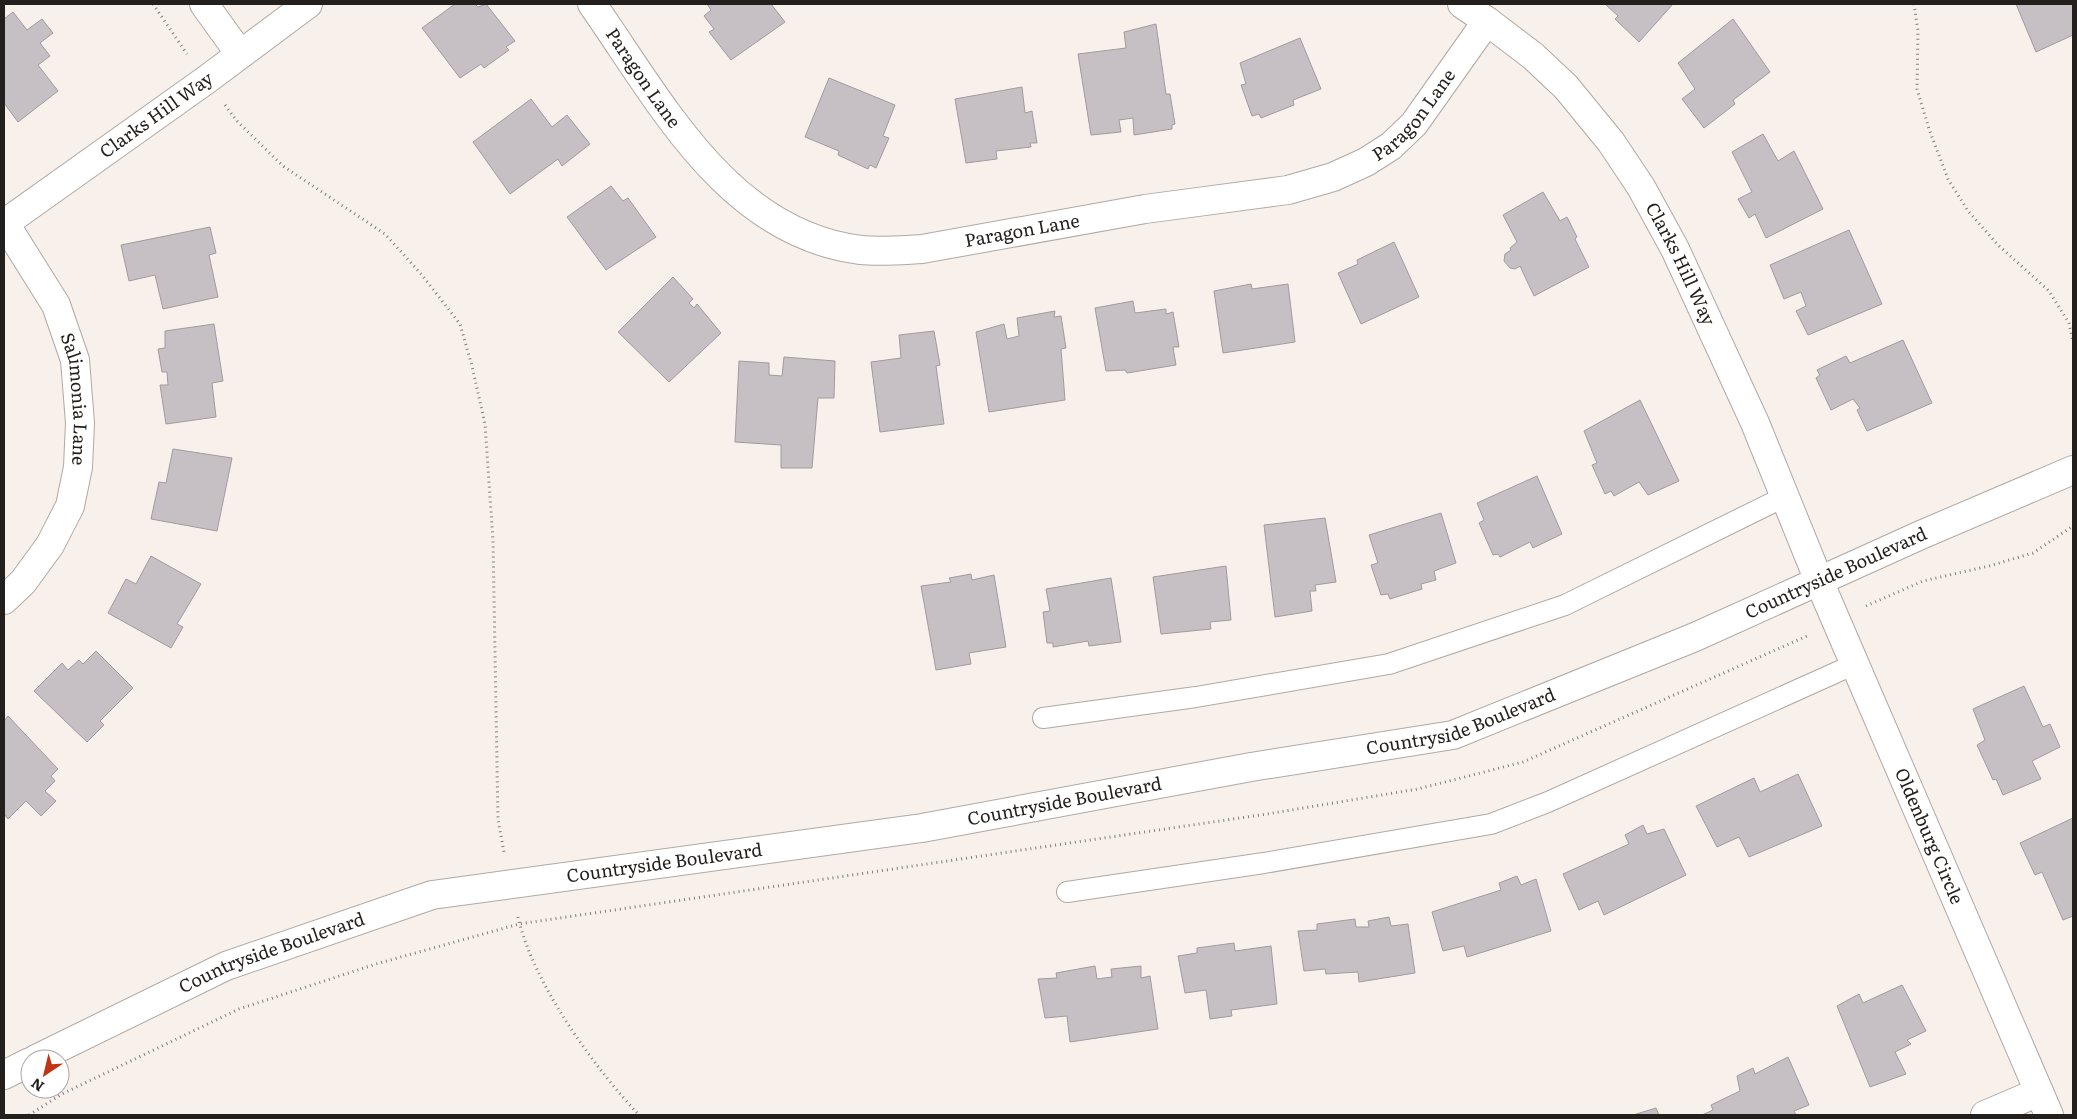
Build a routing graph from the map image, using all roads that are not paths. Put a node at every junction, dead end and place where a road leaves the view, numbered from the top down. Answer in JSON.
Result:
{"nodes":[{"id":1,"x":204,"y":4,"type":"edge"},
{"id":2,"x":308,"y":4,"type":"edge"},
{"id":3,"x":592,"y":4,"type":"edge"},
{"id":4,"x":1462,"y":4,"type":"edge"},
{"id":5,"x":1487,"y":21,"type":"junction"},
{"id":6,"x":240,"y":54,"type":"junction"},
{"id":7,"x":4,"y":222,"type":"edge"},
{"id":8,"x":2073,"y":470,"type":"edge"},
{"id":9,"x":1786,"y":496,"type":"junction"},
{"id":10,"x":1819,"y":580,"type":"junction"},
{"id":11,"x":4,"y":600,"type":"edge"},
{"id":12,"x":1855,"y":664,"type":"junction"},
{"id":13,"x":1043,"y":718,"type":"dead end"},
{"id":14,"x":1067,"y":892,"type":"dead end"},
{"id":15,"x":56,"y":1049,"type":"edge"},
{"id":16,"x":20,"y":1067,"type":"edge"},
{"id":17,"x":4,"y":1075,"type":"edge"},
{"id":18,"x":2044,"y":1104,"type":"edge"},
{"id":19,"x":1985,"y":1115,"type":"edge"}],
"edges":[{"from":1,"to":6,"type":"street"},
{"from":2,"to":6,"type":"street","name":"Clarks Hill Way"},
{"from":3,"to":5,"type":"street","name":"Paragon Lane"},
{"from":4,"to":5,"type":"street","name":"Clarks Hill Way"},
{"from":5,"to":9,"type":"street","name":"Clarks Hill Way"},
{"from":6,"to":7,"type":"street","name":"Clarks Hill Way"},
{"from":7,"to":11,"type":"street","name":"Salimonia Lane"},
{"from":8,"to":10,"type":"street","name":"Countryside Boulevard"},
{"from":9,"to":10,"type":"street","name":"Clarks Hill Way"},
{"from":9,"to":13,"type":"lane"},
{"from":10,"to":12,"type":"street","name":"Oldenburg Circle"},
{"from":10,"to":15,"type":"street","name":"Countryside Boulevard"},
{"from":12,"to":14,"type":"lane"},
{"from":12,"to":18,"type":"street","name":"Oldenburg Circle"},
{"from":16,"to":17,"type":"street"},
{"from":18,"to":19,"type":"street","name":"Oldenburg Circle"}]}
